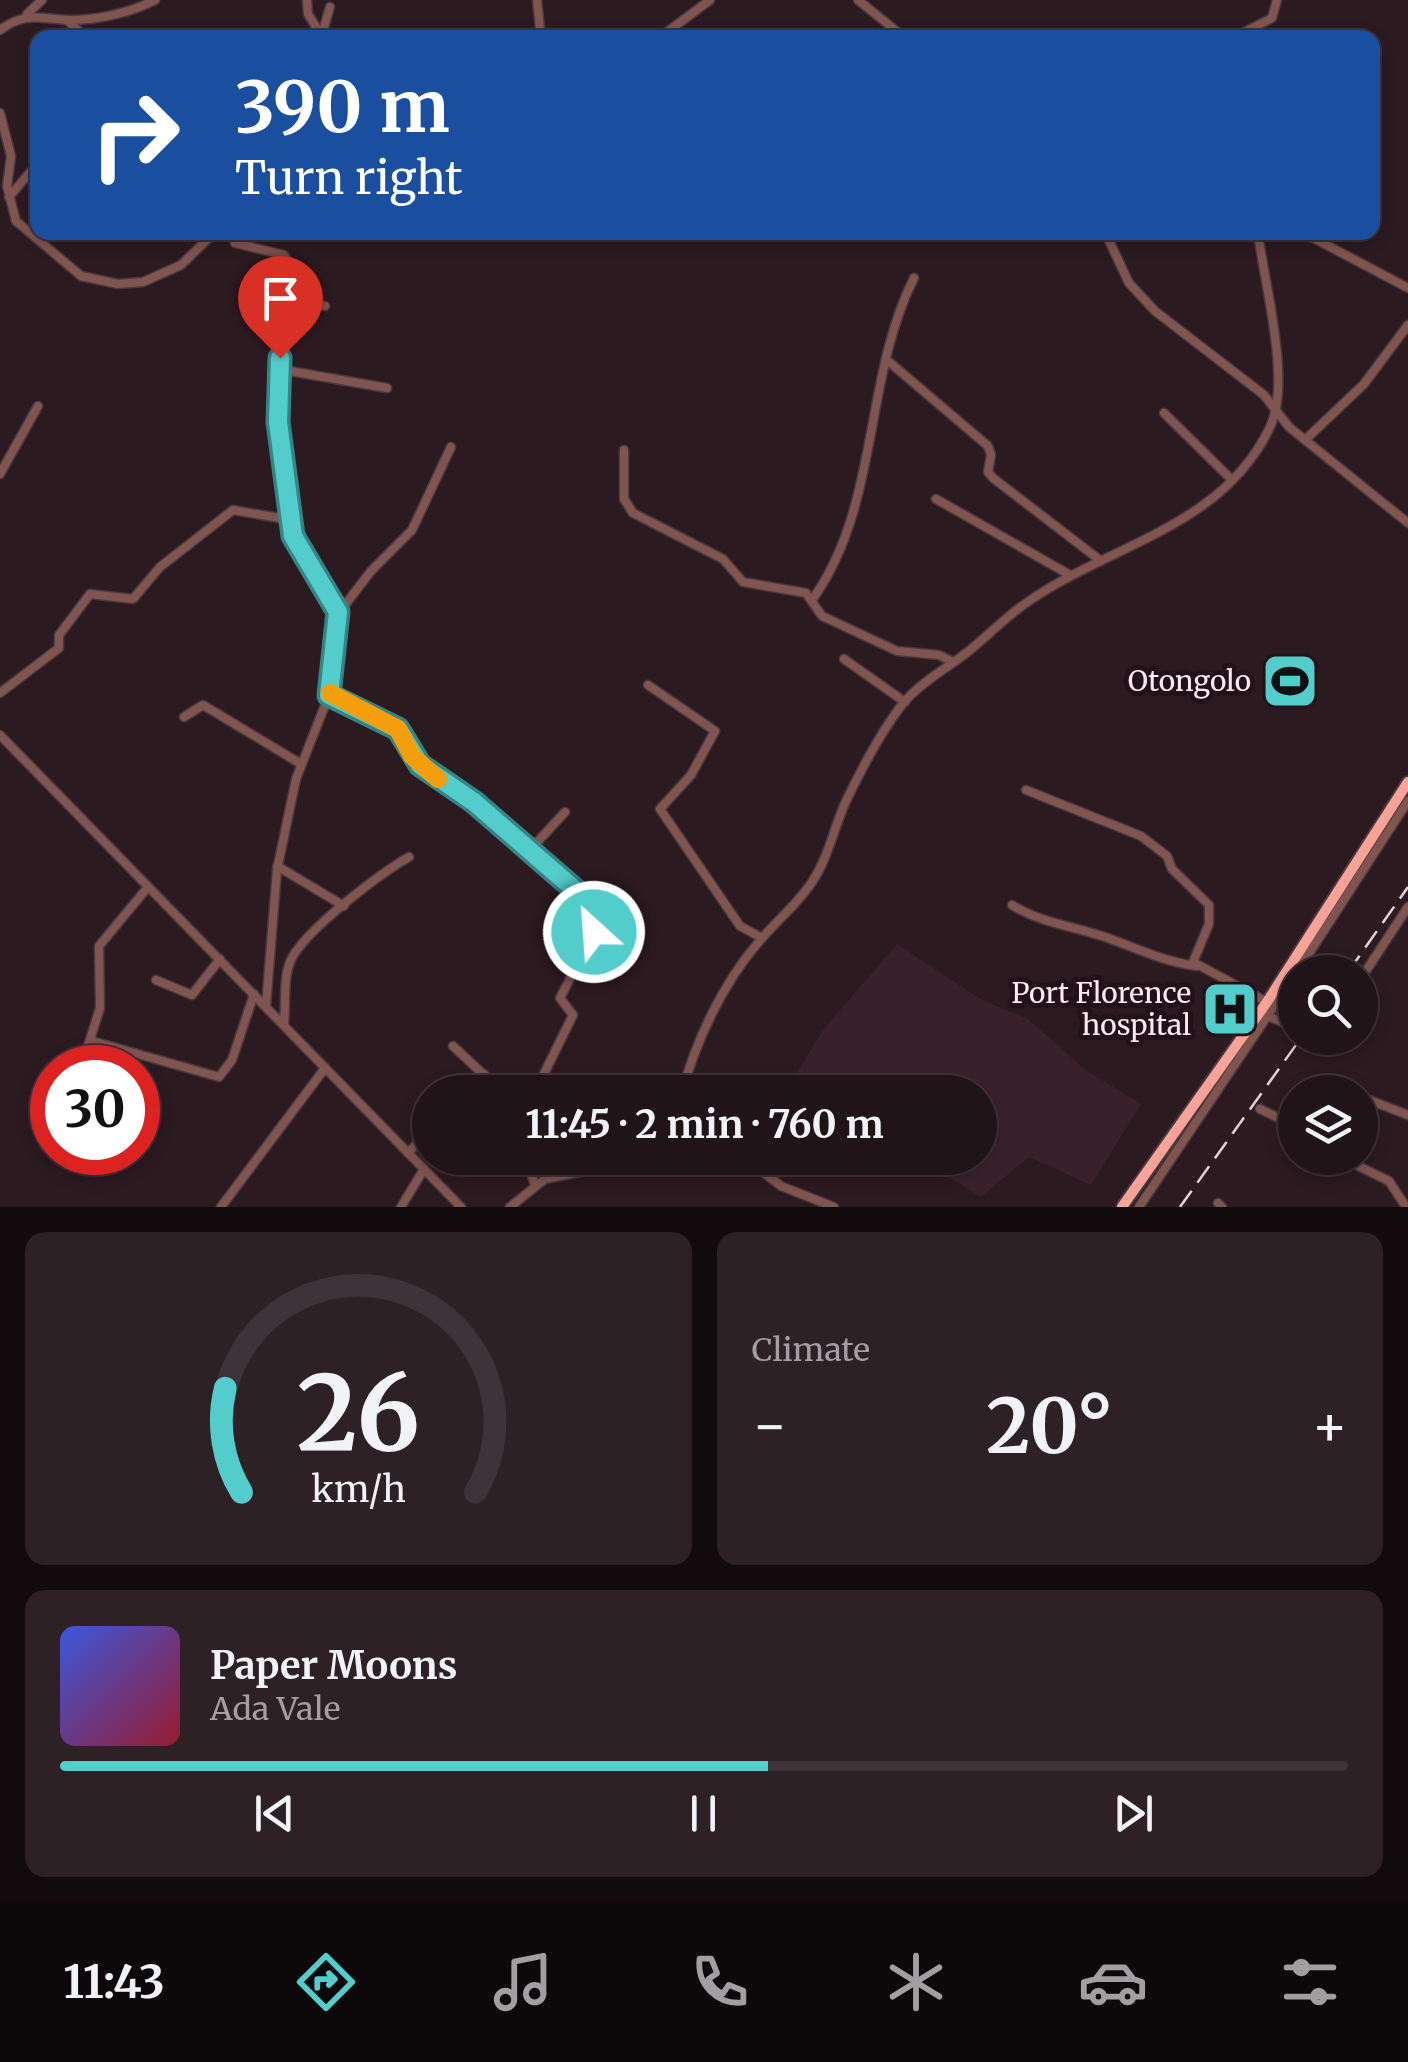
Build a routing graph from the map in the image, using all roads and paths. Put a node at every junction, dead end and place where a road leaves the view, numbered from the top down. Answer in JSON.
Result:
{"nodes":[{"id":1,"x":42,"y":0,"type":"edge"},
{"id":2,"x":155,"y":0,"type":"edge"},
{"id":3,"x":307,"y":0,"type":"edge"},
{"id":4,"x":537,"y":0,"type":"edge"},
{"id":5,"x":710,"y":0,"type":"edge"},
{"id":6,"x":858,"y":0,"type":"edge"},
{"id":7,"x":1277,"y":0,"type":"edge"},
{"id":8,"x":330,"y":7,"type":"dead end"},
{"id":9,"x":25,"y":15,"type":"junction"},
{"id":10,"x":68,"y":20,"type":"junction"},
{"id":11,"x":0,"y":30,"type":"edge"},
{"id":12,"x":78,"y":30,"type":"edge"},
{"id":13,"x":320,"y":30,"type":"edge"},
{"id":14,"x":324,"y":30,"type":"edge"},
{"id":15,"x":540,"y":30,"type":"edge"},
{"id":16,"x":670,"y":30,"type":"edge"},
{"id":17,"x":895,"y":30,"type":"edge"},
{"id":18,"x":1249,"y":30,"type":"edge"},
{"id":19,"x":0,"y":113,"type":"edge"},
{"id":20,"x":30,"y":171,"type":"edge"},
{"id":21,"x":4,"y":178,"type":"edge"},
{"id":22,"x":9,"y":196,"type":"junction"},
{"id":23,"x":30,"y":236,"type":"edge"},
{"id":24,"x":35,"y":240,"type":"edge"},
{"id":25,"x":208,"y":240,"type":"edge"},
{"id":26,"x":1109,"y":240,"type":"edge"},
{"id":27,"x":1259,"y":240,"type":"edge"},
{"id":28,"x":1317,"y":240,"type":"edge"},
{"id":29,"x":235,"y":243,"type":"dead end"},
{"id":30,"x":914,"y":278,"type":"dead end"},
{"id":31,"x":1408,"y":288,"type":"edge"},
{"id":32,"x":296,"y":301,"type":"junction"},
{"id":33,"x":325,"y":306,"type":"dead end"},
{"id":34,"x":1408,"y":325,"type":"edge"},
{"id":35,"x":888,"y":361,"type":"junction"},
{"id":36,"x":278,"y":368,"type":"junction"},
{"id":37,"x":387,"y":388,"type":"dead end"},
{"id":38,"x":38,"y":406,"type":"dead end"},
{"id":39,"x":1276,"y":412,"type":"junction"},
{"id":40,"x":1164,"y":413,"type":"dead end"},
{"id":41,"x":1305,"y":440,"type":"junction"},
{"id":42,"x":451,"y":447,"type":"dead end"},
{"id":43,"x":624,"y":450,"type":"dead end"},
{"id":44,"x":0,"y":474,"type":"edge"},
{"id":45,"x":1232,"y":480,"type":"junction"},
{"id":46,"x":936,"y":499,"type":"dead end"},
{"id":47,"x":291,"y":520,"type":"junction"},
{"id":48,"x":1408,"y":523,"type":"edge"},
{"id":49,"x":1101,"y":561,"type":"junction"},
{"id":50,"x":1070,"y":576,"type":"junction"},
{"id":51,"x":812,"y":600,"type":"junction"},
{"id":52,"x":338,"y":612,"type":"junction"},
{"id":53,"x":844,"y":659,"type":"dead end"},
{"id":54,"x":953,"y":662,"type":"junction"},
{"id":55,"x":648,"y":685,"type":"dead end"},
{"id":56,"x":0,"y":693,"type":"edge"},
{"id":57,"x":329,"y":695,"type":"junction"},
{"id":58,"x":905,"y":702,"type":"junction"},
{"id":59,"x":184,"y":717,"type":"dead end"},
{"id":60,"x":0,"y":734,"type":"edge"},
{"id":61,"x":301,"y":764,"type":"junction"},
{"id":62,"x":1408,"y":782,"type":"edge"},
{"id":63,"x":1026,"y":790,"type":"dead end"},
{"id":64,"x":1408,"y":801,"type":"edge"},
{"id":65,"x":565,"y":812,"type":"dead end"},
{"id":66,"x":529,"y":851,"type":"junction"},
{"id":67,"x":409,"y":856,"type":"dead end"},
{"id":68,"x":278,"y":866,"type":"junction"},
{"id":69,"x":148,"y":887,"type":"junction"},
{"id":70,"x":1012,"y":904,"type":"dead end"},
{"id":71,"x":344,"y":906,"type":"junction"},
{"id":72,"x":1408,"y":906,"type":"edge"},
{"id":73,"x":762,"y":938,"type":"junction"},
{"id":74,"x":1308,"y":955,"type":"edge"},
{"id":75,"x":1376,"y":955,"type":"edge"},
{"id":76,"x":220,"y":959,"type":"junction"},
{"id":77,"x":1197,"y":966,"type":"junction"},
{"id":78,"x":156,"y":980,"type":"dead end"},
{"id":79,"x":254,"y":994,"type":"junction"},
{"id":80,"x":1278,"y":1001,"type":"edge"},
{"id":81,"x":1267,"y":1002,"type":"junction"},
{"id":82,"x":266,"y":1006,"type":"junction"},
{"id":83,"x":1268,"y":1016,"type":"junction"},
{"id":84,"x":1278,"y":1020,"type":"edge"},
{"id":85,"x":1253,"y":1022,"type":"junction"},
{"id":86,"x":284,"y":1025,"type":"junction"},
{"id":87,"x":92,"y":1041,"type":"junction"},
{"id":88,"x":90,"y":1045,"type":"edge"},
{"id":89,"x":453,"y":1046,"type":"dead end"},
{"id":90,"x":325,"y":1068,"type":"junction"},
{"id":91,"x":484,"y":1074,"type":"edge"},
{"id":92,"x":544,"y":1075,"type":"edge"},
{"id":93,"x":687,"y":1075,"type":"edge"},
{"id":94,"x":1378,"y":1103,"type":"edge"},
{"id":95,"x":1260,"y":1109,"type":"dead end"},
{"id":96,"x":1408,"y":1114,"type":"edge"},
{"id":97,"x":1278,"y":1118,"type":"edge"},
{"id":98,"x":412,"y":1149,"type":"edge"},
{"id":99,"x":408,"y":1153,"type":"junction"},
{"id":100,"x":412,"y":1157,"type":"edge"},
{"id":101,"x":421,"y":1175,"type":"edge"},
{"id":102,"x":429,"y":1175,"type":"edge"},
{"id":103,"x":532,"y":1175,"type":"edge"},
{"id":104,"x":558,"y":1175,"type":"edge"},
{"id":105,"x":767,"y":1175,"type":"edge"},
{"id":106,"x":1377,"y":1175,"type":"edge"},
{"id":107,"x":535,"y":1185,"type":"junction"},
{"id":108,"x":221,"y":1207,"type":"edge"},
{"id":109,"x":401,"y":1207,"type":"edge"},
{"id":110,"x":461,"y":1207,"type":"edge"},
{"id":111,"x":510,"y":1207,"type":"edge"},
{"id":112,"x":834,"y":1207,"type":"edge"},
{"id":113,"x":1122,"y":1207,"type":"edge"},
{"id":114,"x":1140,"y":1207,"type":"edge"},
{"id":115,"x":1406,"y":1207,"type":"edge"}],
"edges":[{"from":1,"to":9,"type":"street"},
{"from":2,"to":10,"type":"street"},
{"from":3,"to":13,"type":"street"},
{"from":4,"to":15,"type":"street"},
{"from":5,"to":16,"type":"street"},
{"from":6,"to":17,"type":"street"},
{"from":7,"to":18,"type":"street"},
{"from":8,"to":14,"type":"street"},
{"from":9,"to":10,"type":"street"},
{"from":9,"to":11,"type":"street"},
{"from":10,"to":12,"type":"street"},
{"from":19,"to":21,"type":"street"},
{"from":20,"to":22,"type":"street"},
{"from":21,"to":22,"type":"street"},
{"from":22,"to":23,"type":"street"},
{"from":24,"to":25,"type":"street"},
{"from":26,"to":39,"type":"street"},
{"from":27,"to":39,"type":"street"},
{"from":28,"to":31,"type":"street"},
{"from":29,"to":32,"type":"street"},
{"from":30,"to":35,"type":"street"},
{"from":32,"to":33,"type":"street"},
{"from":32,"to":36,"type":"street"},
{"from":34,"to":41,"type":"street"},
{"from":35,"to":49,"type":"street"},
{"from":35,"to":51,"type":"street"},
{"from":36,"to":37,"type":"street"},
{"from":36,"to":47,"type":"street"},
{"from":38,"to":44,"type":"street"},
{"from":39,"to":41,"type":"street"},
{"from":39,"to":45,"type":"street"},
{"from":40,"to":45,"type":"street"},
{"from":41,"to":48,"type":"street"},
{"from":42,"to":52,"type":"street"},
{"from":43,"to":51,"type":"street"},
{"from":45,"to":49,"type":"street"},
{"from":46,"to":50,"type":"street"},
{"from":47,"to":52,"type":"street"},
{"from":47,"to":56,"type":"street"},
{"from":49,"to":50,"type":"street"},
{"from":50,"to":54,"type":"street"},
{"from":51,"to":54,"type":"street"},
{"from":52,"to":57,"type":"street"},
{"from":53,"to":58,"type":"street"},
{"from":54,"to":58,"type":"street"},
{"from":55,"to":73,"type":"street"},
{"from":57,"to":61,"type":"street"},
{"from":57,"to":66,"type":"street"},
{"from":58,"to":73,"type":"street"},
{"from":59,"to":61,"type":"street"},
{"from":60,"to":69,"type":"street"},
{"from":61,"to":68,"type":"street"},
{"from":62,"to":81,"type":"highway"},
{"from":63,"to":77,"type":"street"},
{"from":64,"to":74,"type":"street"},
{"from":65,"to":66,"type":"street"},
{"from":66,"to":92,"type":"street"},
{"from":67,"to":71,"type":"street"},
{"from":68,"to":71,"type":"street"},
{"from":68,"to":82,"type":"street"},
{"from":69,"to":76,"type":"street"},
{"from":69,"to":87,"type":"street"},
{"from":70,"to":77,"type":"street"},
{"from":71,"to":86,"type":"street"},
{"from":72,"to":75,"type":"street"},
{"from":73,"to":93,"type":"street"},
{"from":76,"to":78,"type":"street"},
{"from":76,"to":79,"type":"street"},
{"from":77,"to":81,"type":"street"},
{"from":79,"to":82,"type":"street"},
{"from":79,"to":87,"type":"street"},
{"from":80,"to":83,"type":"street"},
{"from":81,"to":85,"type":"highway"},
{"from":82,"to":86,"type":"street"},
{"from":83,"to":84,"type":"street"},
{"from":83,"to":85,"type":"street"},
{"from":83,"to":114,"type":"street"},
{"from":85,"to":113,"type":"highway"},
{"from":86,"to":90,"type":"street"},
{"from":87,"to":88,"type":"street"},
{"from":89,"to":91,"type":"street"},
{"from":90,"to":99,"type":"street"},
{"from":90,"to":108,"type":"street"},
{"from":94,"to":96,"type":"street"},
{"from":95,"to":97,"type":"street"},
{"from":98,"to":99,"type":"street"},
{"from":99,"to":100,"type":"street"},
{"from":101,"to":109,"type":"street"},
{"from":102,"to":110,"type":"street"},
{"from":103,"to":107,"type":"street"},
{"from":104,"to":107,"type":"street"},
{"from":105,"to":112,"type":"street"},
{"from":106,"to":115,"type":"street"},
{"from":107,"to":111,"type":"street"}]}
